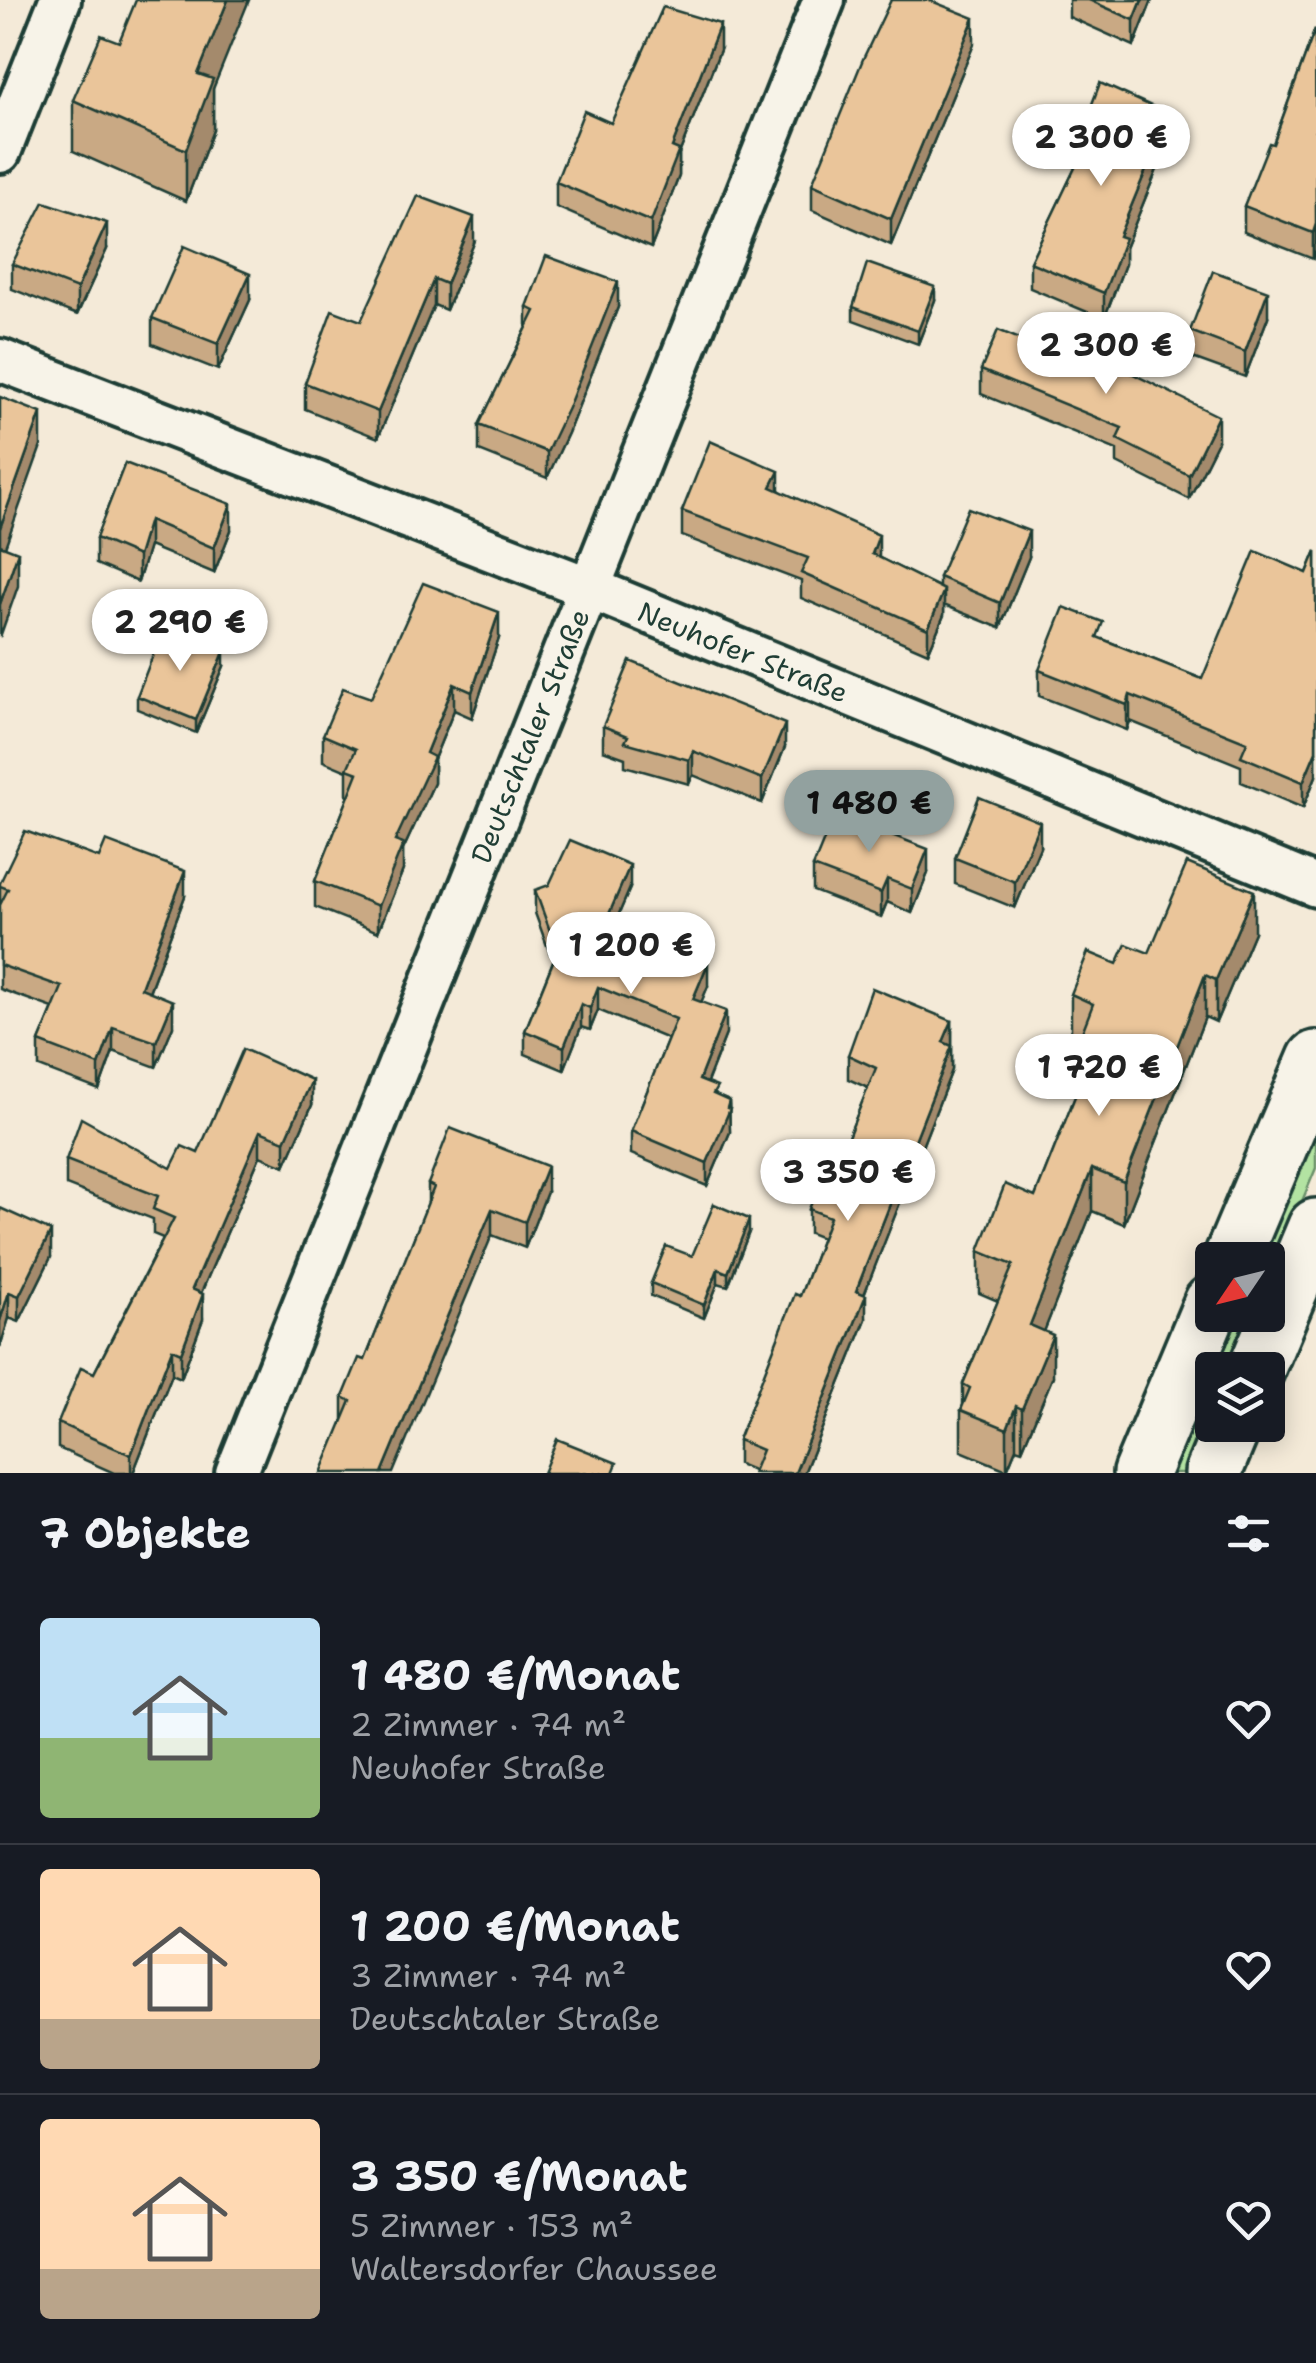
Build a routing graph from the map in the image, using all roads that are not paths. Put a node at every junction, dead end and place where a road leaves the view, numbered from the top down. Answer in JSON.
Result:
{"nodes":[{"id":1,"x":60,"y":0,"type":"edge"},
{"id":2,"x":824,"y":0,"type":"edge"},
{"id":3,"x":0,"y":152,"type":"edge"},
{"id":4,"x":0,"y":360,"type":"edge"},
{"id":5,"x":588,"y":588,"type":"junction"},
{"id":6,"x":1316,"y":886,"type":"edge"},
{"id":7,"x":1316,"y":1059,"type":"edge"},
{"id":8,"x":1316,"y":1227,"type":"edge"},
{"id":9,"x":1239,"y":1242,"type":"edge"},
{"id":10,"x":1200,"y":1332,"type":"edge"},
{"id":11,"x":1264,"y":1352,"type":"edge"},
{"id":12,"x":1226,"y":1442,"type":"edge"},
{"id":13,"x":236,"y":1473,"type":"edge"},
{"id":14,"x":1141,"y":1473,"type":"edge"},
{"id":15,"x":1213,"y":1473,"type":"edge"}],
"edges":[{"from":1,"to":3,"type":"street"},
{"from":2,"to":5,"type":"street","name":"Deutschtaler Straße"},
{"from":4,"to":5,"type":"street","name":"Neuhofer Straße"},
{"from":5,"to":6,"type":"street","name":"Neuhofer Straße"},
{"from":5,"to":13,"type":"street","name":"Deutschtaler Straße"},
{"from":7,"to":9,"type":"main road"},
{"from":8,"to":11,"type":"main road"},
{"from":10,"to":14,"type":"main road"},
{"from":12,"to":15,"type":"main road"}]}
